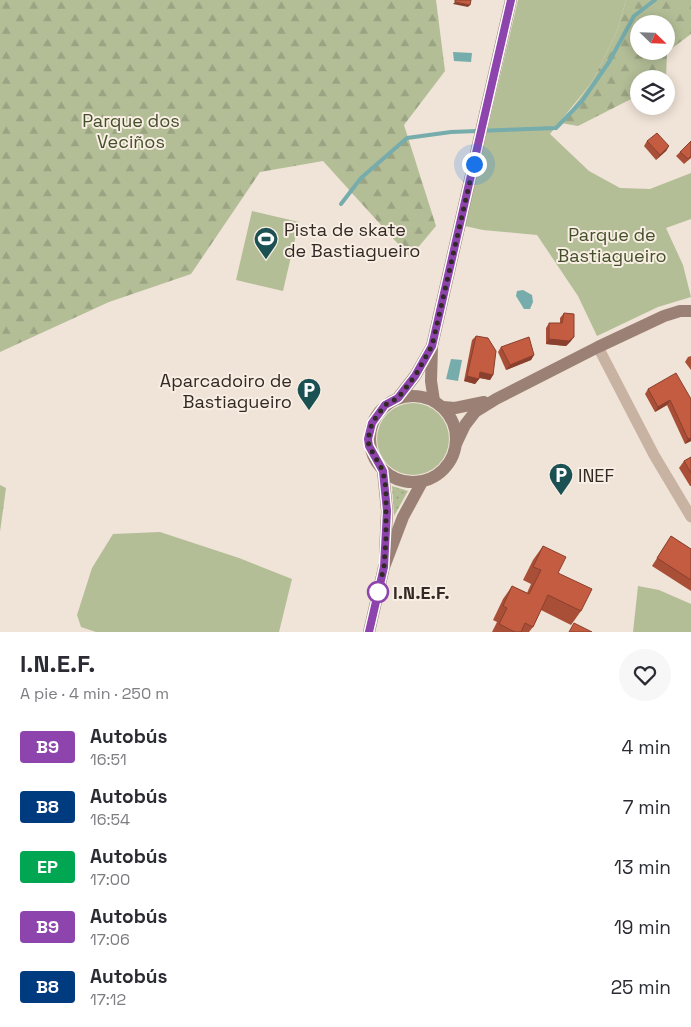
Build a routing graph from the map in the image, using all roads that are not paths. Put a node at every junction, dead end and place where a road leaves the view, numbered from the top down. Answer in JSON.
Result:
{"nodes":[{"id":1,"x":511,"y":0,"type":"edge"},
{"id":2,"x":691,"y":311,"type":"edge"},
{"id":3,"x":432,"y":346,"type":"junction"},
{"id":4,"x":598,"y":347,"type":"junction"},
{"id":5,"x":398,"y":398,"type":"junction"},
{"id":6,"x":496,"y":399,"type":"junction"},
{"id":7,"x":439,"y":404,"type":"junction"},
{"id":8,"x":456,"y":444,"type":"junction"},
{"id":9,"x":383,"y":471,"type":"junction"},
{"id":10,"x":422,"y":482,"type":"junction"},
{"id":11,"x":691,"y":517,"type":"edge"},
{"id":12,"x":384,"y":567,"type":"junction"},
{"id":13,"x":369,"y":632,"type":"edge"}],
"edges":[{"from":1,"to":3,"type":"main road"},
{"from":2,"to":4,"type":"main road"},
{"from":3,"to":5,"type":"main road"},
{"from":3,"to":7,"type":"main road"},
{"from":4,"to":6,"type":"main road"},
{"from":4,"to":11,"type":"street"},
{"from":5,"to":7,"type":"main road"},
{"from":5,"to":9,"type":"main road"},
{"from":6,"to":7,"type":"main road"},
{"from":6,"to":8,"type":"main road"},
{"from":7,"to":8,"type":"main road"},
{"from":8,"to":10,"type":"main road"},
{"from":9,"to":10,"type":"main road"},
{"from":9,"to":12,"type":"main road"},
{"from":10,"to":12,"type":"main road"},
{"from":12,"to":13,"type":"main road"}]}
